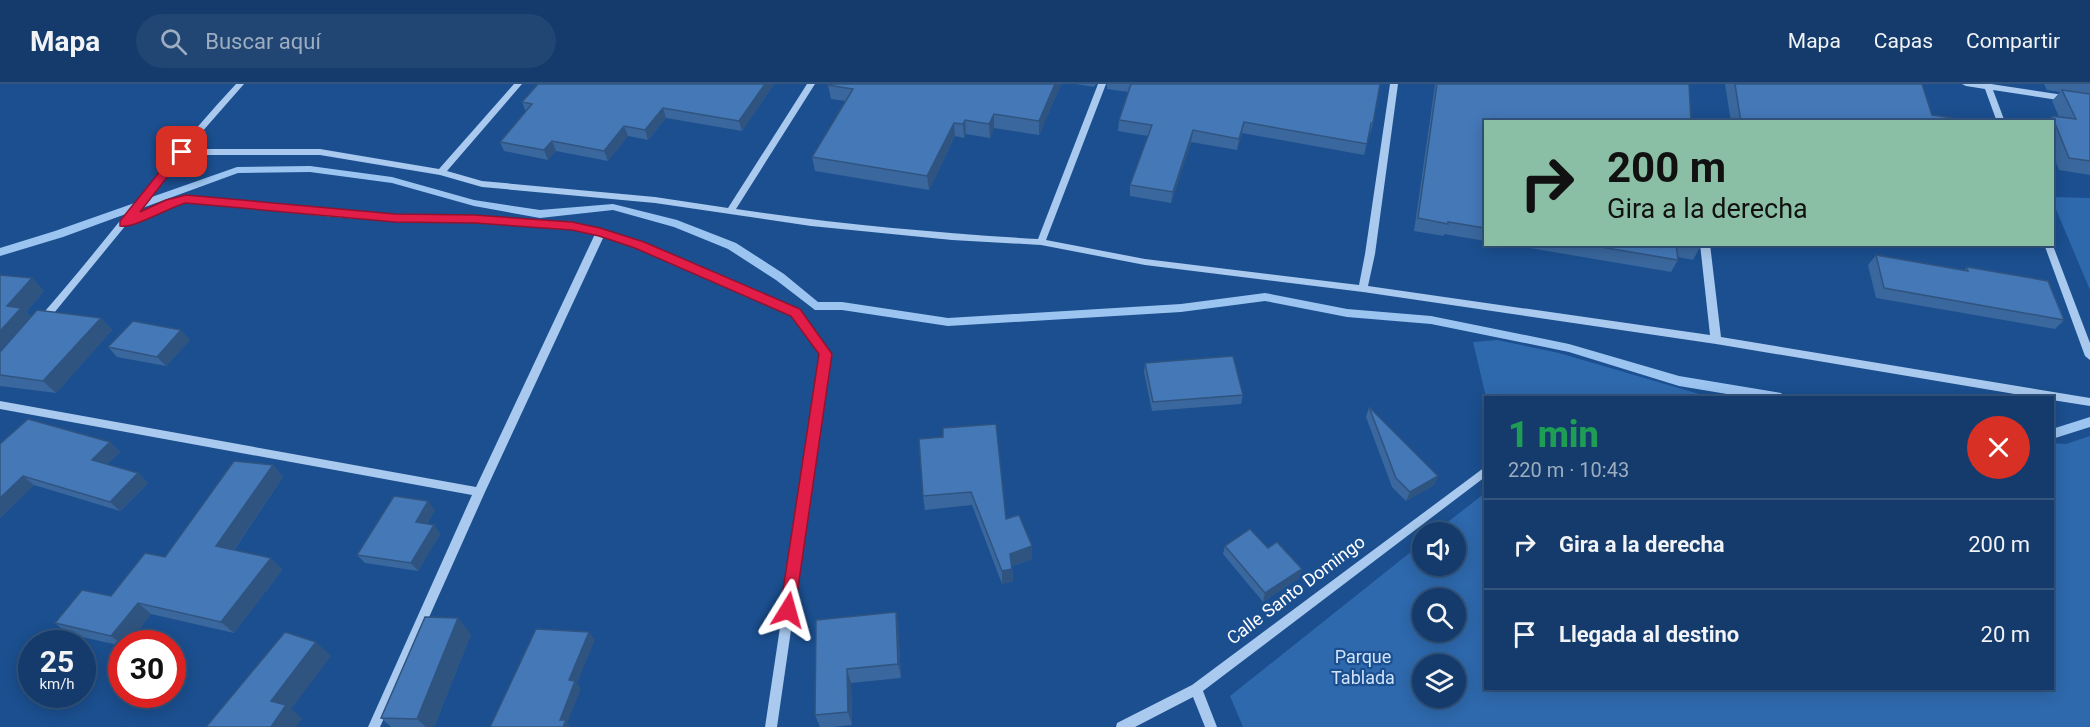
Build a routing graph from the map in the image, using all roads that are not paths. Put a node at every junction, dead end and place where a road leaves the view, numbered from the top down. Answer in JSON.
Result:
{"nodes":[{"id":1,"x":240,"y":84,"type":"edge"},
{"id":2,"x":518,"y":84,"type":"edge"},
{"id":3,"x":811,"y":84,"type":"edge"},
{"id":4,"x":1102,"y":84,"type":"edge"},
{"id":5,"x":1394,"y":84,"type":"edge"},
{"id":6,"x":1966,"y":84,"type":"edge"},
{"id":7,"x":1988,"y":85,"type":"edge"},
{"id":8,"x":2090,"y":102,"type":"edge"},
{"id":9,"x":2000,"y":120,"type":"edge"},
{"id":10,"x":182,"y":152,"type":"junction"},
{"id":11,"x":441,"y":172,"type":"junction"},
{"id":12,"x":730,"y":212,"type":"junction"},
{"id":13,"x":126,"y":220,"type":"junction"},
{"id":14,"x":600,"y":232,"type":"junction"},
{"id":15,"x":1041,"y":242,"type":"junction"},
{"id":16,"x":1705,"y":246,"type":"edge"},
{"id":17,"x":2049,"y":246,"type":"edge"},
{"id":18,"x":1362,"y":289,"type":"junction"},
{"id":19,"x":38,"y":326,"type":"edge"},
{"id":20,"x":1716,"y":340,"type":"junction"},
{"id":21,"x":2090,"y":356,"type":"edge"},
{"id":22,"x":2054,"y":396,"type":"edge"},
{"id":23,"x":2054,"y":396,"type":"edge"},
{"id":24,"x":2090,"y":402,"type":"edge"},
{"id":25,"x":0,"y":405,"type":"edge"},
{"id":26,"x":1484,"y":472,"type":"edge"},
{"id":27,"x":479,"y":492,"type":"junction"},
{"id":28,"x":1196,"y":688,"type":"junction"},
{"id":29,"x":374,"y":727,"type":"edge"},
{"id":30,"x":771,"y":727,"type":"edge"},
{"id":31,"x":1122,"y":727,"type":"edge"},
{"id":32,"x":1211,"y":727,"type":"edge"}],
"edges":[{"from":1,"to":10,"type":"street"},
{"from":2,"to":11,"type":"street"},
{"from":3,"to":12,"type":"street"},
{"from":4,"to":15,"type":"street"},
{"from":5,"to":18,"type":"street"},
{"from":6,"to":7,"type":"street"},
{"from":7,"to":8,"type":"street"},
{"from":7,"to":9,"type":"street"},
{"from":10,"to":11,"type":"street"},
{"from":10,"to":13,"type":"street"},
{"from":11,"to":12,"type":"street"},
{"from":12,"to":15,"type":"street"},
{"from":13,"to":14,"type":"street"},
{"from":13,"to":19,"type":"street"},
{"from":14,"to":27,"type":"street"},
{"from":14,"to":30,"type":"street"},
{"from":15,"to":18,"type":"street"},
{"from":16,"to":20,"type":"street"},
{"from":17,"to":21,"type":"street"},
{"from":18,"to":20,"type":"street"},
{"from":20,"to":23,"type":"street"},
{"from":22,"to":24,"type":"street"},
{"from":25,"to":27,"type":"street"},
{"from":26,"to":28,"type":"street","name":"Calle Santo Domingo"},
{"from":27,"to":29,"type":"street"},
{"from":28,"to":31,"type":"street","name":"Calle Santo Domingo"},
{"from":28,"to":32,"type":"street"}]}
